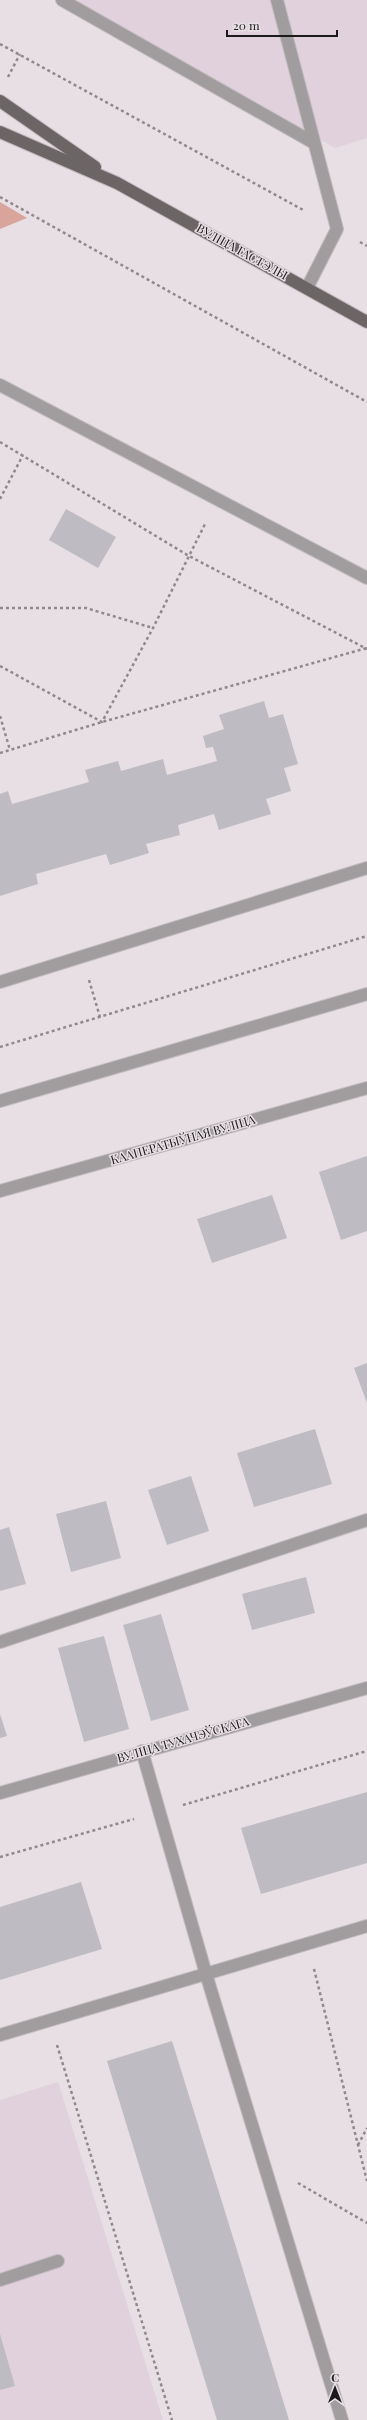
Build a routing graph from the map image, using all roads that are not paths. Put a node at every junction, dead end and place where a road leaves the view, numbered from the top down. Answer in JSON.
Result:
{"nodes":[{"id":1,"x":62,"y":0,"type":"edge"},
{"id":2,"x":277,"y":0,"type":"edge"},
{"id":3,"x":0,"y":101,"type":"edge"},
{"id":4,"x":0,"y":132,"type":"edge"},
{"id":5,"x":314,"y":143,"type":"junction"},
{"id":6,"x":117,"y":183,"type":"junction"},
{"id":7,"x":307,"y":288,"type":"junction"},
{"id":8,"x":367,"y":322,"type":"edge"},
{"id":9,"x":0,"y":385,"type":"edge"},
{"id":10,"x":367,"y":578,"type":"edge"},
{"id":11,"x":367,"y":868,"type":"edge"},
{"id":12,"x":0,"y":982,"type":"edge"},
{"id":13,"x":367,"y":994,"type":"edge"},
{"id":14,"x":367,"y":1088,"type":"edge"},
{"id":15,"x":0,"y":1101,"type":"edge"},
{"id":16,"x":0,"y":1191,"type":"edge"},
{"id":17,"x":367,"y":1520,"type":"edge"},
{"id":18,"x":0,"y":1642,"type":"edge"},
{"id":19,"x":367,"y":1688,"type":"edge"},
{"id":20,"x":142,"y":1751,"type":"junction"},
{"id":21,"x":0,"y":1793,"type":"edge"},
{"id":22,"x":367,"y":1926,"type":"edge"},
{"id":23,"x":206,"y":1974,"type":"junction"},
{"id":24,"x":0,"y":2035,"type":"edge"},
{"id":25,"x":58,"y":2262,"type":"dead end"},
{"id":26,"x":0,"y":2280,"type":"edge"},
{"id":27,"x":342,"y":2420,"type":"edge"}],
"edges":[{"from":1,"to":5,"type":"street"},
{"from":2,"to":5,"type":"street"},
{"from":3,"to":6,"type":"main road","name":"ВУЛІЦА ГАСТЭЛЫ"},
{"from":4,"to":6,"type":"main road","name":"ВУЛІЦА ГАСТЭЛЫ"},
{"from":5,"to":7,"type":"street"},
{"from":6,"to":7,"type":"main road","name":"ВУЛІЦА ГАСТЭЛЫ"},
{"from":7,"to":8,"type":"main road","name":"ВУЛІЦА ГАСТЭЛЫ"},
{"from":9,"to":10,"type":"street"},
{"from":11,"to":12,"type":"street"},
{"from":13,"to":15,"type":"street"},
{"from":14,"to":16,"type":"street","name":"КААПЕРАТЫЎНАЯ ВУЛІЦА"},
{"from":17,"to":18,"type":"street"},
{"from":19,"to":20,"type":"street","name":"ВУЛІЦА ТУХАЧЭЎСКАГА"},
{"from":20,"to":21,"type":"street","name":"ВУЛІЦА ТУХАЧЭЎСКАГА"},
{"from":20,"to":23,"type":"street"},
{"from":22,"to":23,"type":"street"},
{"from":23,"to":24,"type":"street"},
{"from":23,"to":27,"type":"street"},
{"from":25,"to":26,"type":"street"}]}
